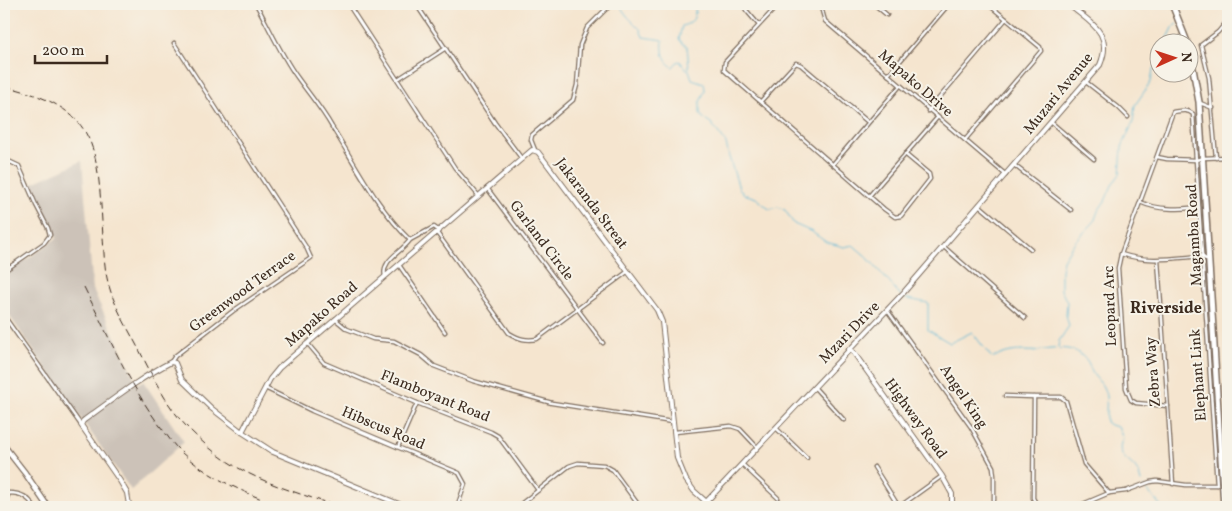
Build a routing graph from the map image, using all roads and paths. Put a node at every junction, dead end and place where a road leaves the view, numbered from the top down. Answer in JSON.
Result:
{"nodes":[{"id":1,"x":256,"y":4,"type":"edge"},
{"id":2,"x":348,"y":4,"type":"edge"},
{"id":3,"x":416,"y":4,"type":"edge"},
{"id":4,"x":613,"y":4,"type":"edge"},
{"id":5,"x":743,"y":4,"type":"edge"},
{"id":6,"x":779,"y":4,"type":"edge"},
{"id":7,"x":820,"y":4,"type":"edge"},
{"id":8,"x":874,"y":4,"type":"edge"},
{"id":9,"x":949,"y":4,"type":"edge"},
{"id":10,"x":988,"y":4,"type":"edge"},
{"id":11,"x":1068,"y":4,"type":"edge"},
{"id":12,"x":1172,"y":4,"type":"edge"},
{"id":13,"x":886,"y":15,"type":"dead end"},
{"id":14,"x":1006,"y":19,"type":"junction"},
{"id":15,"x":1228,"y":20,"type":"edge"},
{"id":16,"x":759,"y":25,"type":"junction"},
{"id":17,"x":1183,"y":32,"type":"edge"},
{"id":18,"x":174,"y":43,"type":"dead end"},
{"id":19,"x":446,"y":48,"type":"junction"},
{"id":20,"x":888,"y":75,"type":"junction"},
{"id":21,"x":398,"y":80,"type":"junction"},
{"id":22,"x":1086,"y":82,"type":"junction"},
{"id":23,"x":1195,"y":82,"type":"edge"},
{"id":24,"x":900,"y":86,"type":"junction"},
{"id":25,"x":761,"y":102,"type":"junction"},
{"id":26,"x":1199,"y":102,"type":"junction"},
{"id":27,"x":1212,"y":108,"type":"junction"},
{"id":28,"x":928,"y":110,"type":"junction"},
{"id":29,"x":1193,"y":114,"type":"joint"},
{"id":30,"x":1128,"y":117,"type":"dead end"},
{"id":31,"x":938,"y":118,"type":"junction"},
{"id":32,"x":868,"y":122,"type":"junction"},
{"id":33,"x":1052,"y":122,"type":"junction"},
{"id":34,"x":965,"y":141,"type":"junction"},
{"id":35,"x":535,"y":150,"type":"junction"},
{"id":36,"x":905,"y":154,"type":"junction"},
{"id":37,"x":1157,"y":156,"type":"junction"},
{"id":38,"x":1228,"y":157,"type":"edge"},
{"id":39,"x":1203,"y":158,"type":"junction"},
{"id":40,"x":1216,"y":158,"type":"junction"},
{"id":41,"x":4,"y":159,"type":"edge"},
{"id":42,"x":522,"y":159,"type":"junction"},
{"id":43,"x":1094,"y":159,"type":"dead end"},
{"id":44,"x":1196,"y":160,"type":"junction"},
{"id":45,"x":833,"y":164,"type":"junction"},
{"id":46,"x":1014,"y":164,"type":"junction"},
{"id":47,"x":1006,"y":175,"type":"junction"},
{"id":48,"x":487,"y":188,"type":"junction"},
{"id":49,"x":478,"y":195,"type":"junction"},
{"id":50,"x":870,"y":195,"type":"junction"},
{"id":51,"x":1140,"y":202,"type":"junction"},
{"id":52,"x":979,"y":206,"type":"junction"},
{"id":53,"x":1199,"y":207,"type":"junction"},
{"id":54,"x":1071,"y":210,"type":"dead end"},
{"id":55,"x":437,"y":231,"type":"junction"},
{"id":56,"x":410,"y":240,"type":"junction"},
{"id":57,"x":944,"y":247,"type":"junction"},
{"id":58,"x":1031,"y":249,"type":"dead end"},
{"id":59,"x":1121,"y":254,"type":"junction"},
{"id":60,"x":1202,"y":256,"type":"junction"},
{"id":61,"x":1158,"y":260,"type":"junction"},
{"id":62,"x":1209,"y":262,"type":"junction"},
{"id":63,"x":399,"y":266,"type":"junction"},
{"id":64,"x":4,"y":271,"type":"edge"},
{"id":65,"x":627,"y":272,"type":"junction"},
{"id":66,"x":385,"y":276,"type":"junction"},
{"id":67,"x":578,"y":308,"type":"junction"},
{"id":68,"x":887,"y":310,"type":"junction"},
{"id":69,"x":4,"y":316,"type":"edge"},
{"id":70,"x":1025,"y":318,"type":"dead end"},
{"id":71,"x":336,"y":319,"type":"junction"},
{"id":72,"x":445,"y":332,"type":"dead end"},
{"id":73,"x":307,"y":343,"type":"junction"},
{"id":74,"x":602,"y":343,"type":"dead end"},
{"id":75,"x":849,"y":349,"type":"junction"},
{"id":76,"x":171,"y":362,"type":"junction"},
{"id":77,"x":814,"y":386,"type":"junction"},
{"id":78,"x":265,"y":388,"type":"junction"},
{"id":79,"x":1005,"y":396,"type":"dead end"},
{"id":80,"x":1034,"y":398,"type":"junction"},
{"id":81,"x":417,"y":403,"type":"junction"},
{"id":82,"x":1168,"y":406,"type":"junction"},
{"id":83,"x":844,"y":420,"type":"dead end"},
{"id":84,"x":672,"y":422,"type":"junction"},
{"id":85,"x":80,"y":425,"type":"junction"},
{"id":86,"x":776,"y":428,"type":"junction"},
{"id":87,"x":242,"y":432,"type":"junction"},
{"id":88,"x":673,"y":432,"type":"junction"},
{"id":89,"x":4,"y":446,"type":"edge"},
{"id":90,"x":398,"y":447,"type":"junction"},
{"id":91,"x":758,"y":447,"type":"junction"},
{"id":92,"x":807,"y":458,"type":"dead end"},
{"id":93,"x":742,"y":464,"type":"junction"},
{"id":94,"x":874,"y":466,"type":"dead end"},
{"id":95,"x":1226,"y":470,"type":"edge"},
{"id":96,"x":942,"y":476,"type":"junction"},
{"id":97,"x":1173,"y":484,"type":"junction"},
{"id":98,"x":1217,"y":484,"type":"junction"},
{"id":99,"x":1223,"y":484,"type":"junction"},
{"id":100,"x":538,"y":490,"type":"junction"},
{"id":101,"x":1109,"y":493,"type":"junction"},
{"id":102,"x":778,"y":498,"type":"dead end"},
{"id":103,"x":706,"y":502,"type":"junction"},
{"id":104,"x":1090,"y":502,"type":"junction"},
{"id":105,"x":4,"y":504,"type":"edge"},
{"id":106,"x":127,"y":506,"type":"edge"},
{"id":107,"x":34,"y":507,"type":"edge"},
{"id":108,"x":48,"y":507,"type":"edge"},
{"id":109,"x":135,"y":507,"type":"edge"},
{"id":110,"x":406,"y":507,"type":"edge"},
{"id":111,"x":457,"y":507,"type":"edge"},
{"id":112,"x":517,"y":507,"type":"edge"},
{"id":113,"x":640,"y":507,"type":"edge"},
{"id":114,"x":712,"y":507,"type":"edge"},
{"id":115,"x":899,"y":507,"type":"edge"},
{"id":116,"x":952,"y":507,"type":"edge"},
{"id":117,"x":991,"y":507,"type":"edge"},
{"id":118,"x":1038,"y":507,"type":"edge"},
{"id":119,"x":1076,"y":507,"type":"edge"},
{"id":120,"x":1092,"y":507,"type":"edge"},
{"id":121,"x":1224,"y":507,"type":"edge"}],
"edges":[{"from":1,"to":56,"type":"street"},
{"from":2,"to":21,"type":"street"},
{"from":3,"to":19,"type":"street"},
{"from":4,"to":35,"type":"street"},
{"from":5,"to":16,"type":"street"},
{"from":6,"to":16,"type":"street"},
{"from":7,"to":20,"type":"street","name":"Mapako Drive"},
{"from":8,"to":13,"type":"street"},
{"from":9,"to":20,"type":"street"},
{"from":10,"to":14,"type":"street"},
{"from":11,"to":22,"type":"street","name":"Muzari Avenue"},
{"from":12,"to":17,"type":"highway"},
{"from":14,"to":28,"type":"street"},
{"from":14,"to":34,"type":"street"},
{"from":15,"to":27,"type":"street"},
{"from":16,"to":25,"type":"street"},
{"from":18,"to":76,"type":"street","name":"Greenwood Terrace"},
{"from":19,"to":21,"type":"street"},
{"from":19,"to":42,"type":"street"},
{"from":20,"to":24,"type":"street","name":"Mapako Drive"},
{"from":21,"to":49,"type":"street"},
{"from":22,"to":30,"type":"street"},
{"from":22,"to":33,"type":"street","name":"Muzari Avenue"},
{"from":23,"to":26,"type":"highway","name":"Magamba Road"},
{"from":24,"to":28,"type":"street","name":"Mapako Drive"},
{"from":24,"to":32,"type":"street"},
{"from":25,"to":32,"type":"street"},
{"from":25,"to":45,"type":"street"},
{"from":26,"to":27,"type":"street"},
{"from":26,"to":39,"type":"highway","name":"Magamba Road"},
{"from":27,"to":40,"type":"street"},
{"from":28,"to":31,"type":"street","name":"Mapako Drive"},
{"from":29,"to":37,"type":"street","name":"Leopard Arc"},
{"from":29,"to":44,"type":"street","name":"Elephant Link"},
{"from":31,"to":34,"type":"street","name":"Mapako Drive"},
{"from":31,"to":36,"type":"street"},
{"from":32,"to":45,"type":"street"},
{"from":33,"to":43,"type":"street"},
{"from":33,"to":46,"type":"street","name":"Muzari Avenue"},
{"from":34,"to":47,"type":"street","name":"Mapako Drive"},
{"from":35,"to":42,"type":"street","name":"Mapako Road"},
{"from":35,"to":65,"type":"street","name":"Jakaranda Streat"},
{"from":36,"to":50,"type":"street"},
{"from":36,"to":50,"type":"street"},
{"from":37,"to":44,"type":"street"},
{"from":37,"to":51,"type":"street","name":"Leopard Arc"},
{"from":38,"to":40,"type":"street"},
{"from":39,"to":40,"type":"street"},
{"from":39,"to":44,"type":"street"},
{"from":39,"to":62,"type":"highway","name":"Magamba Road"},
{"from":41,"to":64,"type":"street"},
{"from":42,"to":48,"type":"street","name":"Mapako Road"},
{"from":44,"to":53,"type":"street","name":"Elephant Link"},
{"from":45,"to":50,"type":"street"},
{"from":46,"to":47,"type":"street","name":"Muzari Avenue"},
{"from":46,"to":54,"type":"street"},
{"from":47,"to":52,"type":"street","name":"Mzari Drive"},
{"from":48,"to":49,"type":"street","name":"Mapako Road"},
{"from":48,"to":67,"type":"street","name":"Garland Circle"},
{"from":49,"to":55,"type":"street","name":"Mapako Road"},
{"from":51,"to":53,"type":"street"},
{"from":51,"to":59,"type":"street","name":"Leopard Arc"},
{"from":52,"to":57,"type":"street","name":"Mzari Drive"},
{"from":52,"to":58,"type":"street"},
{"from":53,"to":60,"type":"street","name":"Elephant Link"},
{"from":55,"to":56,"type":"street"},
{"from":55,"to":63,"type":"street","name":"Mapako Road"},
{"from":55,"to":67,"type":"street"},
{"from":56,"to":66,"type":"street"},
{"from":57,"to":68,"type":"street","name":"Mzari Drive"},
{"from":57,"to":70,"type":"street"},
{"from":59,"to":61,"type":"street"},
{"from":59,"to":82,"type":"street","name":"Leopard Arc"},
{"from":60,"to":61,"type":"street"},
{"from":60,"to":62,"type":"street"},
{"from":60,"to":98,"type":"street","name":"Elephant Link"},
{"from":61,"to":82,"type":"street","name":"Zebra Way"},
{"from":62,"to":95,"type":"highway","name":"Magamba Road"},
{"from":63,"to":66,"type":"street","name":"Mapako Road"},
{"from":63,"to":72,"type":"street"},
{"from":65,"to":67,"type":"street"},
{"from":65,"to":84,"type":"street","name":"Jakaranda Streat"},
{"from":66,"to":71,"type":"street","name":"Mapako Road"},
{"from":67,"to":74,"type":"street","name":"Garland Circle"},
{"from":68,"to":75,"type":"street","name":"Mzari Drive"},
{"from":68,"to":117,"type":"street","name":"Angel King"},
{"from":69,"to":85,"type":"street"},
{"from":71,"to":73,"type":"street","name":"Mapako Road"},
{"from":71,"to":84,"type":"street"},
{"from":73,"to":78,"type":"street","name":"Mapako Road"},
{"from":73,"to":81,"type":"street","name":"Flamboyant Road"},
{"from":75,"to":77,"type":"street","name":"Mzari Drive"},
{"from":75,"to":96,"type":"street","name":"Highway Road"},
{"from":76,"to":85,"type":"street","name":"Greenwood Terrace"},
{"from":76,"to":87,"type":"street"},
{"from":77,"to":83,"type":"street"},
{"from":77,"to":86,"type":"street","name":"Mzari Drive"},
{"from":78,"to":87,"type":"street","name":"Mapako Road"},
{"from":78,"to":90,"type":"street","name":"Hibscus Road"},
{"from":79,"to":80,"type":"street"},
{"from":80,"to":101,"type":"street"},
{"from":80,"to":118,"type":"street"},
{"from":81,"to":90,"type":"street"},
{"from":81,"to":100,"type":"street","name":"Flamboyant Road"},
{"from":82,"to":97,"type":"street","name":"Zebra Way"},
{"from":84,"to":88,"type":"street","name":"Jakaranda Streat"},
{"from":85,"to":106,"type":"street"},
{"from":86,"to":91,"type":"street","name":"Mzari Drive"},
{"from":86,"to":92,"type":"street"},
{"from":87,"to":110,"type":"street"},
{"from":88,"to":91,"type":"street"},
{"from":88,"to":103,"type":"street","name":"Jakaranda Streat"},
{"from":89,"to":108,"type":"main road"},
{"from":90,"to":111,"type":"street","name":"Hibscus Road"},
{"from":91,"to":93,"type":"street","name":"Mzari Drive"},
{"from":93,"to":102,"type":"street"},
{"from":93,"to":103,"type":"street","name":"Mzari Drive"},
{"from":94,"to":115,"type":"street"},
{"from":95,"to":99,"type":"highway","name":"Magamba Road"},
{"from":96,"to":115,"type":"street"},
{"from":96,"to":116,"type":"street","name":"Highway Road"},
{"from":97,"to":98,"type":"street"},
{"from":97,"to":101,"type":"street"},
{"from":98,"to":99,"type":"street"},
{"from":99,"to":121,"type":"highway","name":"Magamba Road"},
{"from":100,"to":112,"type":"street"},
{"from":100,"to":113,"type":"street"},
{"from":101,"to":104,"type":"street"},
{"from":103,"to":114,"type":"street"},
{"from":104,"to":119,"type":"street"},
{"from":104,"to":120,"type":"street"},
{"from":105,"to":107,"type":"street"},
{"from":106,"to":109,"type":"street"}]}
